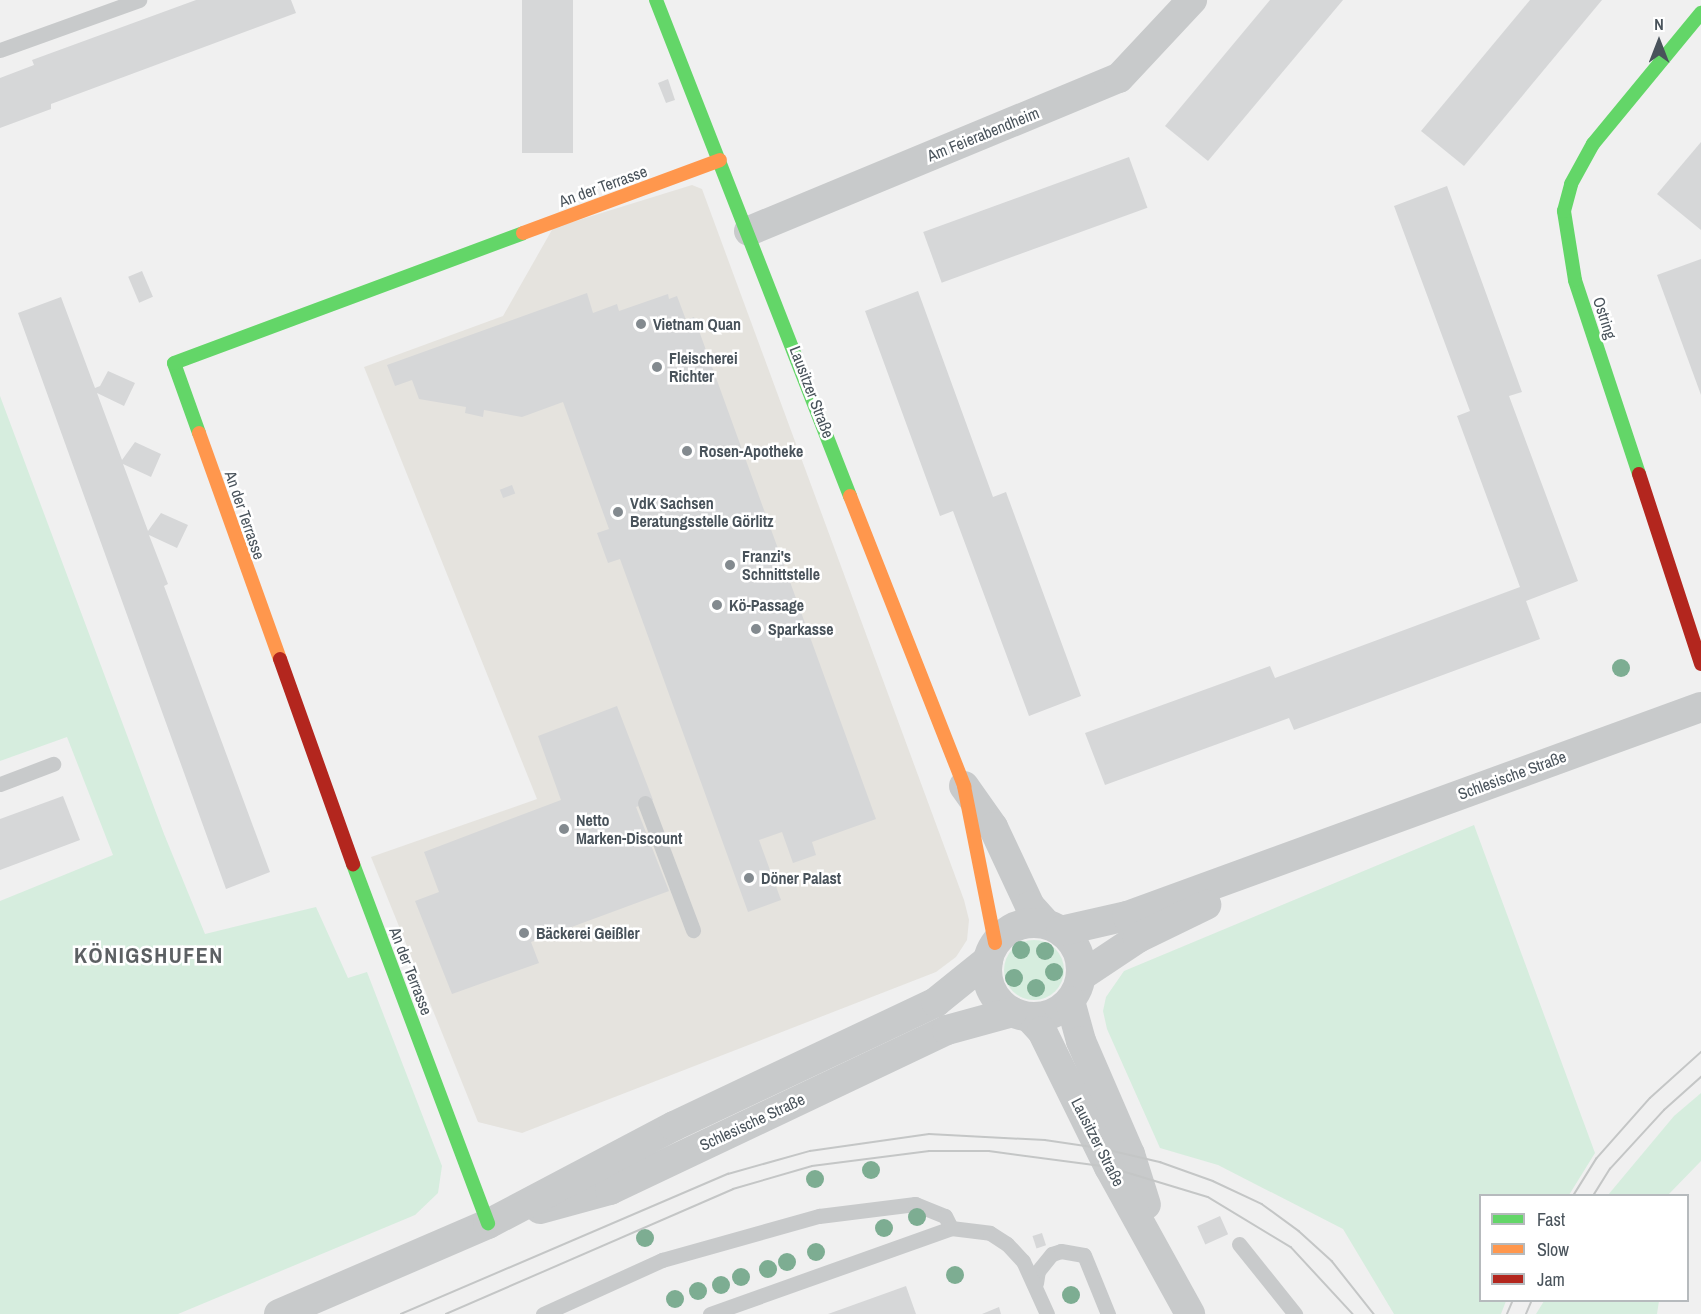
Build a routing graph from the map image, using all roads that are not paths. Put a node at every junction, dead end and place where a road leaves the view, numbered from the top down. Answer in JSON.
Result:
{"nodes":[{"id":1,"x":139,"y":0,"type":"edge"},
{"id":2,"x":656,"y":0,"type":"edge"},
{"id":3,"x":1192,"y":0,"type":"edge"},
{"id":4,"x":1701,"y":13,"type":"edge"},
{"id":5,"x":0,"y":51,"type":"edge"},
{"id":6,"x":720,"y":160,"type":"junction"},
{"id":7,"x":749,"y":231,"type":"junction"},
{"id":8,"x":1701,"y":664,"type":"edge"},
{"id":9,"x":1701,"y":707,"type":"edge"},
{"id":10,"x":53,"y":764,"type":"dead end"},
{"id":11,"x":0,"y":784,"type":"edge"},
{"id":12,"x":964,"y":786,"type":"junction"},
{"id":13,"x":645,"y":803,"type":"dead end"},
{"id":14,"x":1324,"y":846,"type":"junction"},
{"id":15,"x":1054,"y":928,"type":"junction"},
{"id":16,"x":693,"y":930,"type":"dead end"},
{"id":17,"x":991,"y":952,"type":"junction"},
{"id":18,"x":1075,"y":988,"type":"junction"},
{"id":19,"x":1021,"y":1014,"type":"junction"},
{"id":20,"x":488,"y":1224,"type":"junction"},
{"id":21,"x":951,"y":1228,"type":"junction"},
{"id":22,"x":1239,"y":1244,"type":"dead end"},
{"id":23,"x":1167,"y":1268,"type":"junction"},
{"id":24,"x":1036,"y":1283,"type":"junction"},
{"id":25,"x":279,"y":1314,"type":"edge"},
{"id":26,"x":543,"y":1314,"type":"edge"},
{"id":27,"x":710,"y":1314,"type":"edge"},
{"id":28,"x":1047,"y":1314,"type":"edge"},
{"id":29,"x":1108,"y":1314,"type":"edge"},
{"id":30,"x":1190,"y":1314,"type":"edge"},
{"id":31,"x":1295,"y":1314,"type":"edge"}],
"edges":[{"from":1,"to":5,"type":"lane"},
{"from":2,"to":6,"type":"street","name":"Lausitzer Straße"},
{"from":3,"to":7,"type":"street","name":"Am Feierabendheim"},
{"from":4,"to":8,"type":"street","name":"Ostring"},
{"from":6,"to":7,"type":"street","name":"Lausitzer Straße"},
{"from":6,"to":20,"type":"street","name":"An der Terrasse"},
{"from":7,"to":12,"type":"street","name":"Lausitzer Straße"},
{"from":9,"to":14,"type":"street","name":"Schlesische Straße"},
{"from":10,"to":11,"type":"lane"},
{"from":12,"to":15,"type":"street","name":"Lausitzer Straße"},
{"from":12,"to":17,"type":"street","name":"Lausitzer Straße"},
{"from":13,"to":16,"type":"lane"},
{"from":14,"to":15,"type":"street","name":"Schlesische Straße"},
{"from":14,"to":18,"type":"street","name":"Schlesische Straße"},
{"from":15,"to":17,"type":"street"},
{"from":15,"to":18,"type":"street"},
{"from":17,"to":19,"type":"street"},
{"from":17,"to":20,"type":"street","name":"Schlesische Straße"},
{"from":18,"to":19,"type":"street"},
{"from":18,"to":23,"type":"street","name":"Lausitzer Straße"},
{"from":19,"to":20,"type":"street","name":"Schlesische Straße"},
{"from":19,"to":23,"type":"street","name":"Lausitzer Straße"},
{"from":20,"to":25,"type":"street","name":"Schlesische Straße"},
{"from":21,"to":24,"type":"lane"},
{"from":21,"to":26,"type":"lane"},
{"from":21,"to":27,"type":"lane"},
{"from":22,"to":31,"type":"lane"},
{"from":23,"to":30,"type":"street","name":"Lausitzer Straße"},
{"from":24,"to":28,"type":"lane"},
{"from":24,"to":29,"type":"lane"}]}
